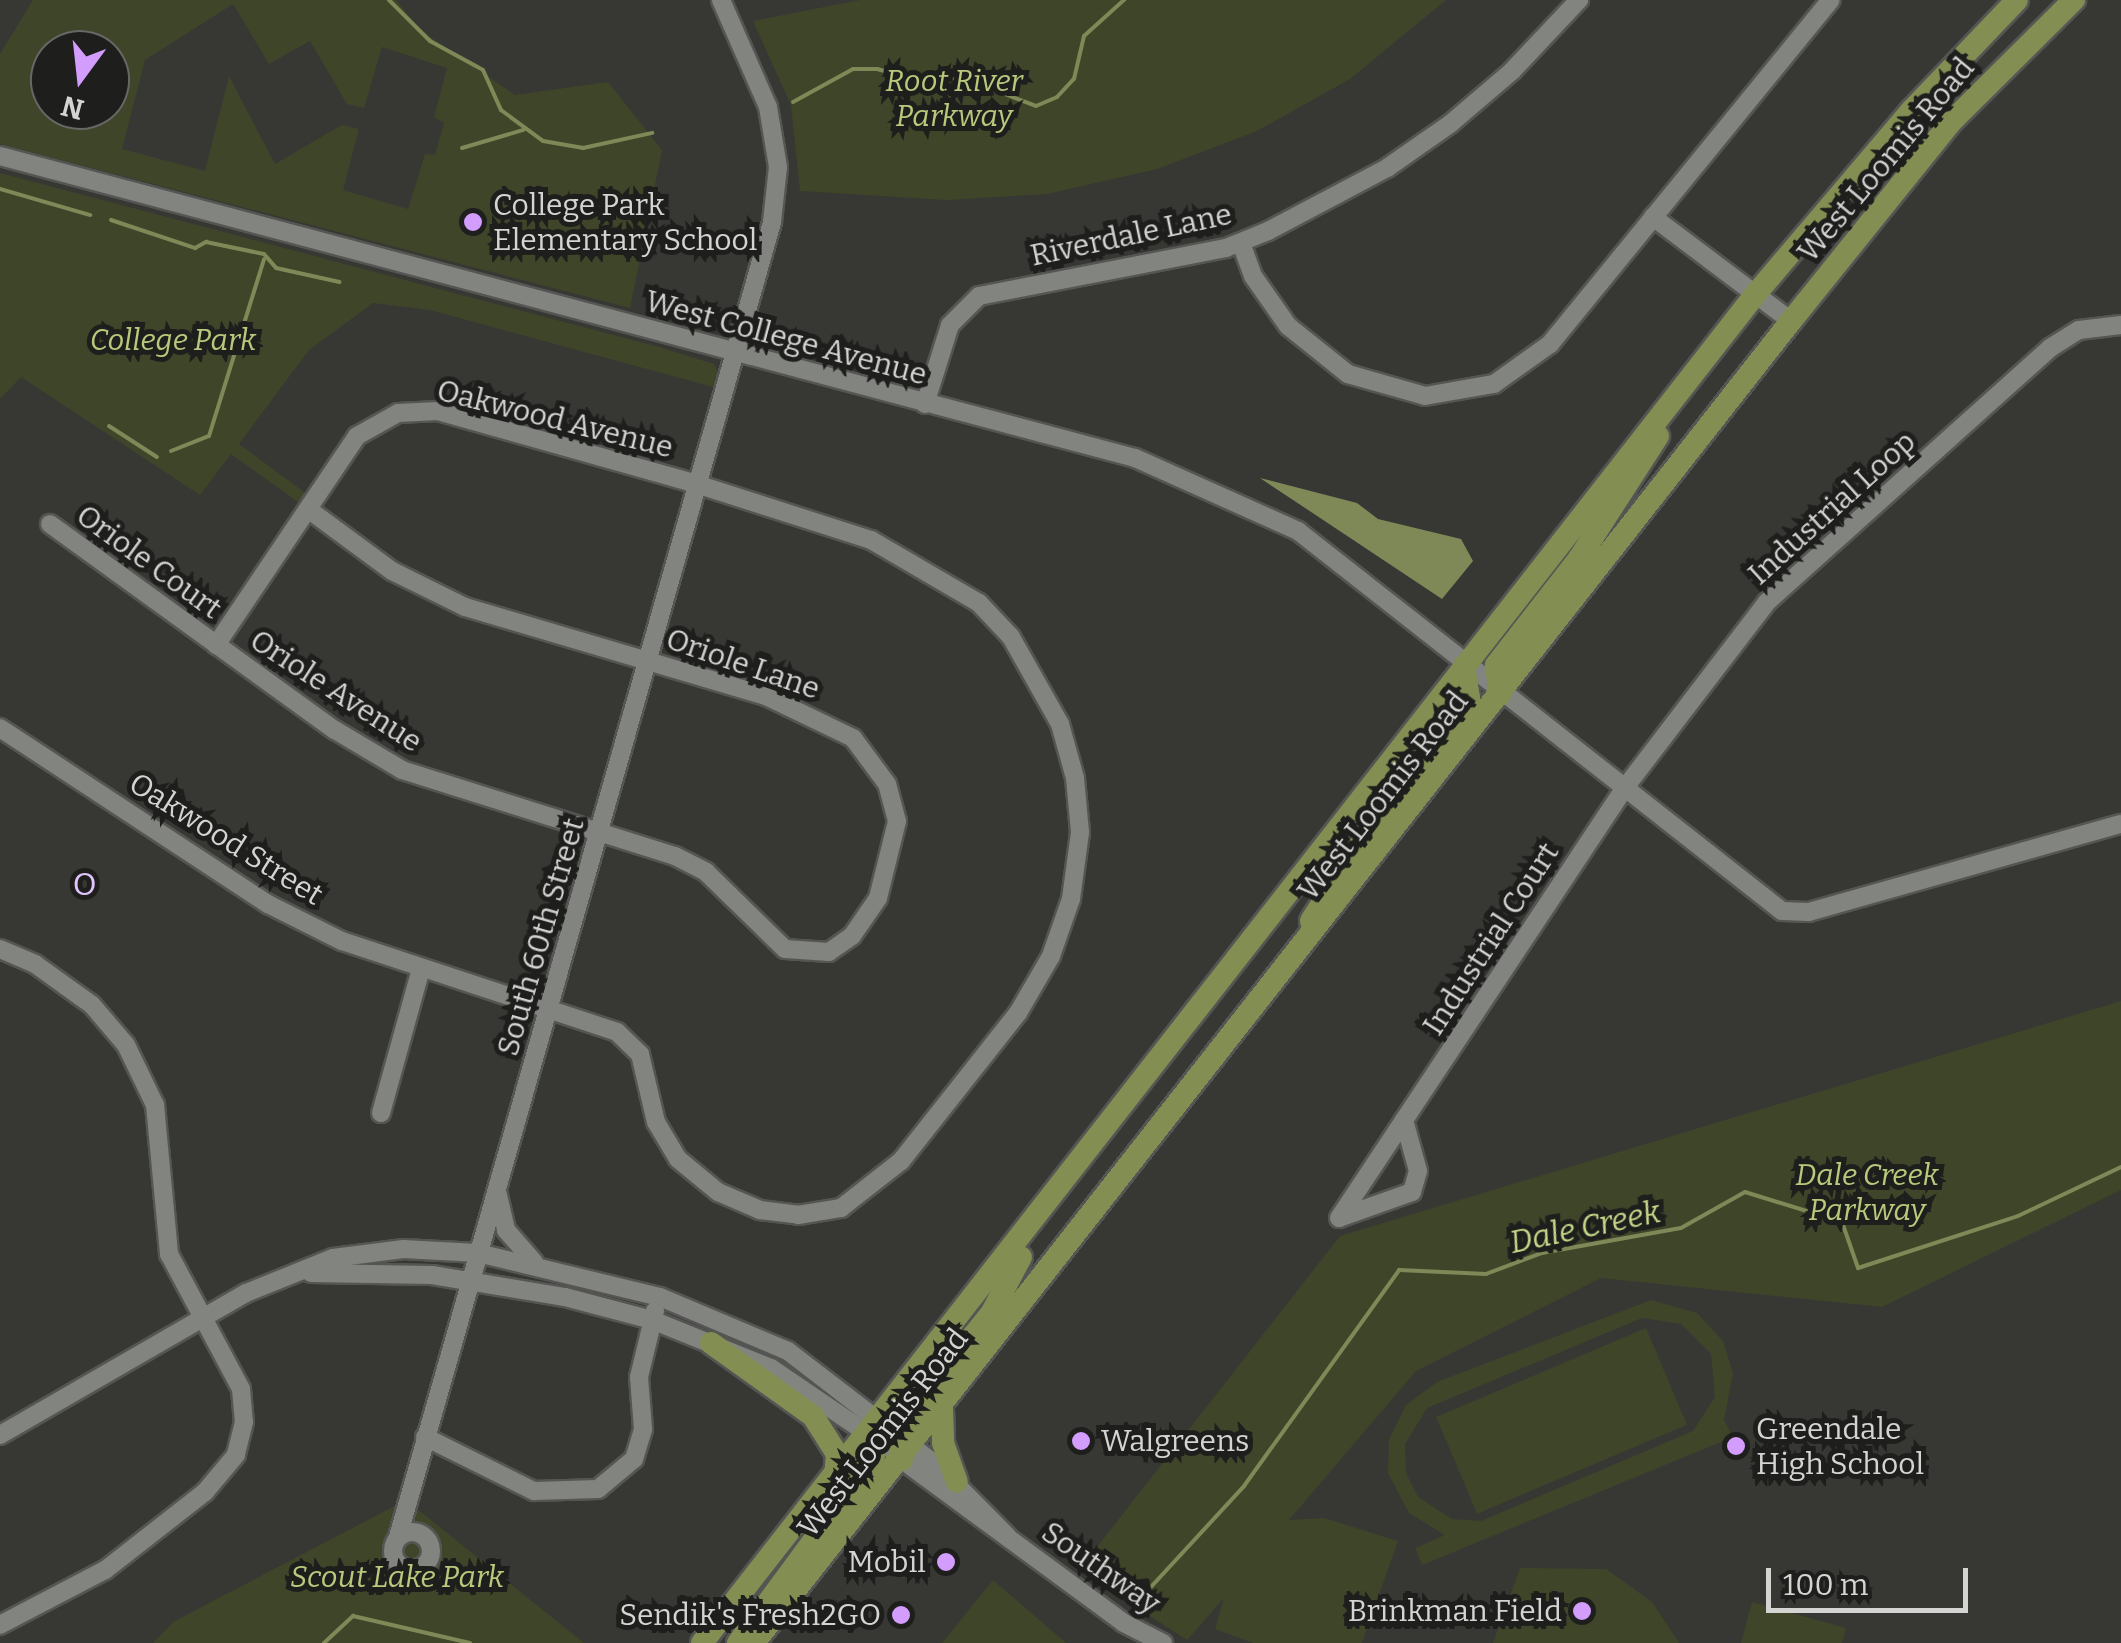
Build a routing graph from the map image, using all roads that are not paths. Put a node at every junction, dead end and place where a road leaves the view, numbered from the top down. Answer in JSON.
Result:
{"nodes":[{"id":1,"x":721,"y":0,"type":"edge"},
{"id":2,"x":1578,"y":0,"type":"edge"},
{"id":3,"x":1830,"y":0,"type":"edge"},
{"id":4,"x":2017,"y":0,"type":"edge"},
{"id":5,"x":2074,"y":0,"type":"edge"},
{"id":6,"x":0,"y":156,"type":"edge"},
{"id":7,"x":1653,"y":216,"type":"junction"},
{"id":8,"x":1241,"y":243,"type":"junction"},
{"id":9,"x":1754,"y":296,"type":"junction"},
{"id":10,"x":1791,"y":321,"type":"junction"},
{"id":11,"x":2121,"y":325,"type":"edge"},
{"id":12,"x":735,"y":353,"type":"junction"},
{"id":13,"x":1694,"y":372,"type":"junction"},
{"id":14,"x":926,"y":404,"type":"junction"},
{"id":15,"x":697,"y":484,"type":"junction"},
{"id":16,"x":308,"y":509,"type":"junction"},
{"id":17,"x":50,"y":524,"type":"dead end"},
{"id":18,"x":216,"y":644,"type":"junction"},
{"id":19,"x":648,"y":660,"type":"junction"},
{"id":20,"x":1464,"y":666,"type":"junction"},
{"id":21,"x":1500,"y":695,"type":"junction"},
{"id":22,"x":0,"y":728,"type":"edge"},
{"id":23,"x":1624,"y":788,"type":"junction"},
{"id":24,"x":2121,"y":824,"type":"edge"},
{"id":25,"x":600,"y":832,"type":"junction"},
{"id":26,"x":0,"y":949,"type":"edge"},
{"id":27,"x":1290,"y":964,"type":"junction"},
{"id":28,"x":421,"y":969,"type":"junction"},
{"id":29,"x":548,"y":1009,"type":"junction"},
{"id":30,"x":381,"y":1113,"type":"dead end"},
{"id":31,"x":1404,"y":1120,"type":"junction"},
{"id":32,"x":498,"y":1180,"type":"junction"},
{"id":33,"x":478,"y":1253,"type":"junction"},
{"id":34,"x":539,"y":1264,"type":"junction"},
{"id":35,"x":294,"y":1274,"type":"junction"},
{"id":36,"x":470,"y":1281,"type":"junction"},
{"id":37,"x":660,"y":1297,"type":"junction"},
{"id":38,"x":200,"y":1319,"type":"junction"},
{"id":39,"x":652,"y":1320,"type":"junction"},
{"id":40,"x":711,"y":1343,"type":"junction"},
{"id":41,"x":942,"y":1408,"type":"junction"},
{"id":42,"x":0,"y":1435,"type":"edge"},
{"id":43,"x":425,"y":1436,"type":"junction"},
{"id":44,"x":891,"y":1439,"type":"junction"},
{"id":45,"x":835,"y":1478,"type":"junction"},
{"id":46,"x":957,"y":1482,"type":"junction"},
{"id":47,"x":1008,"y":1537,"type":"junction"},
{"id":48,"x":398,"y":1538,"type":"dead end"},
{"id":49,"x":0,"y":1625,"type":"edge"},
{"id":50,"x":702,"y":1643,"type":"edge"},
{"id":51,"x":738,"y":1643,"type":"edge"},
{"id":52,"x":754,"y":1643,"type":"edge"},
{"id":53,"x":1163,"y":1643,"type":"edge"}],
"edges":[{"from":1,"to":12,"type":"street","name":"South 60th Street"},
{"from":2,"to":8,"type":"street","name":"Riverdale Lane"},
{"from":3,"to":7,"type":"street"},
{"from":4,"to":9,"type":"main road","name":"West Loomis Road"},
{"from":5,"to":10,"type":"main road","name":"West Loomis Road"},
{"from":6,"to":12,"type":"street","name":"West College Avenue"},
{"from":7,"to":8,"type":"street"},
{"from":7,"to":9,"type":"street"},
{"from":8,"to":14,"type":"street","name":"Riverdale Lane"},
{"from":9,"to":10,"type":"street"},
{"from":9,"to":13,"type":"main road","name":"West Loomis Road"},
{"from":10,"to":21,"type":"main road","name":"West Loomis Road"},
{"from":11,"to":23,"type":"street","name":"Industrial Loop"},
{"from":12,"to":14,"type":"street","name":"West College Avenue"},
{"from":12,"to":15,"type":"street","name":"South 60th Street"},
{"from":13,"to":20,"type":"main road","name":"West Loomis Road"},
{"from":13,"to":21,"type":"main road"},
{"from":14,"to":20,"type":"street","name":"West College Avenue"},
{"from":15,"to":16,"type":"street","name":"Oakwood Avenue"},
{"from":15,"to":19,"type":"street","name":"South 60th Street"},
{"from":15,"to":29,"type":"street","name":"Oakwood Avenue"},
{"from":16,"to":18,"type":"street","name":"Oakwood Avenue"},
{"from":16,"to":19,"type":"street","name":"Oriole Lane"},
{"from":17,"to":18,"type":"street","name":"Oriole Court"},
{"from":18,"to":25,"type":"street","name":"Oriole Avenue"},
{"from":19,"to":25,"type":"street","name":"South 60th Street"},
{"from":19,"to":25,"type":"street","name":"Oriole Lane"},
{"from":20,"to":21,"type":"street","name":"West College Avenue"},
{"from":20,"to":27,"type":"main road"},
{"from":20,"to":44,"type":"main road","name":"West Loomis Road"},
{"from":21,"to":23,"type":"street"},
{"from":21,"to":27,"type":"main road","name":"West Loomis Road"},
{"from":22,"to":28,"type":"street","name":"Oakwood Street"},
{"from":23,"to":24,"type":"street"},
{"from":23,"to":31,"type":"street","name":"Industrial Court"},
{"from":25,"to":29,"type":"street","name":"South 60th Street"},
{"from":26,"to":38,"type":"street"},
{"from":27,"to":41,"type":"main road","name":"West Loomis Road"},
{"from":28,"to":29,"type":"street","name":"Oakwood Street"},
{"from":28,"to":30,"type":"street"},
{"from":29,"to":32,"type":"street","name":"South 60th Street"},
{"from":31,"to":31,"type":"street","name":"Industrial Court"},
{"from":32,"to":33,"type":"street","name":"South 60th Street"},
{"from":32,"to":34,"type":"street"},
{"from":33,"to":34,"type":"street"},
{"from":33,"to":35,"type":"street"},
{"from":33,"to":36,"type":"street","name":"South 60th Street"},
{"from":34,"to":37,"type":"street"},
{"from":35,"to":36,"type":"street"},
{"from":35,"to":38,"type":"street"},
{"from":36,"to":39,"type":"street"},
{"from":36,"to":43,"type":"street","name":"South 60th Street"},
{"from":37,"to":39,"type":"street"},
{"from":37,"to":44,"type":"street"},
{"from":38,"to":42,"type":"street"},
{"from":38,"to":49,"type":"street"},
{"from":39,"to":40,"type":"street"},
{"from":39,"to":43,"type":"street"},
{"from":40,"to":44,"type":"street"},
{"from":40,"to":45,"type":"main road"},
{"from":41,"to":44,"type":"main road","name":"West Loomis Road"},
{"from":41,"to":46,"type":"main road"},
{"from":43,"to":48,"type":"street","name":"South 60th Street"},
{"from":44,"to":45,"type":"main road","name":"West Loomis Road"},
{"from":44,"to":46,"type":"street","name":"Southway"},
{"from":44,"to":47,"type":"street","name":"Southway"},
{"from":44,"to":51,"type":"main road"},
{"from":44,"to":52,"type":"main road","name":"West Loomis Road"},
{"from":45,"to":50,"type":"main road","name":"West Loomis Road"},
{"from":46,"to":47,"type":"street","name":"Southway"},
{"from":47,"to":53,"type":"street","name":"Southway"}]}
